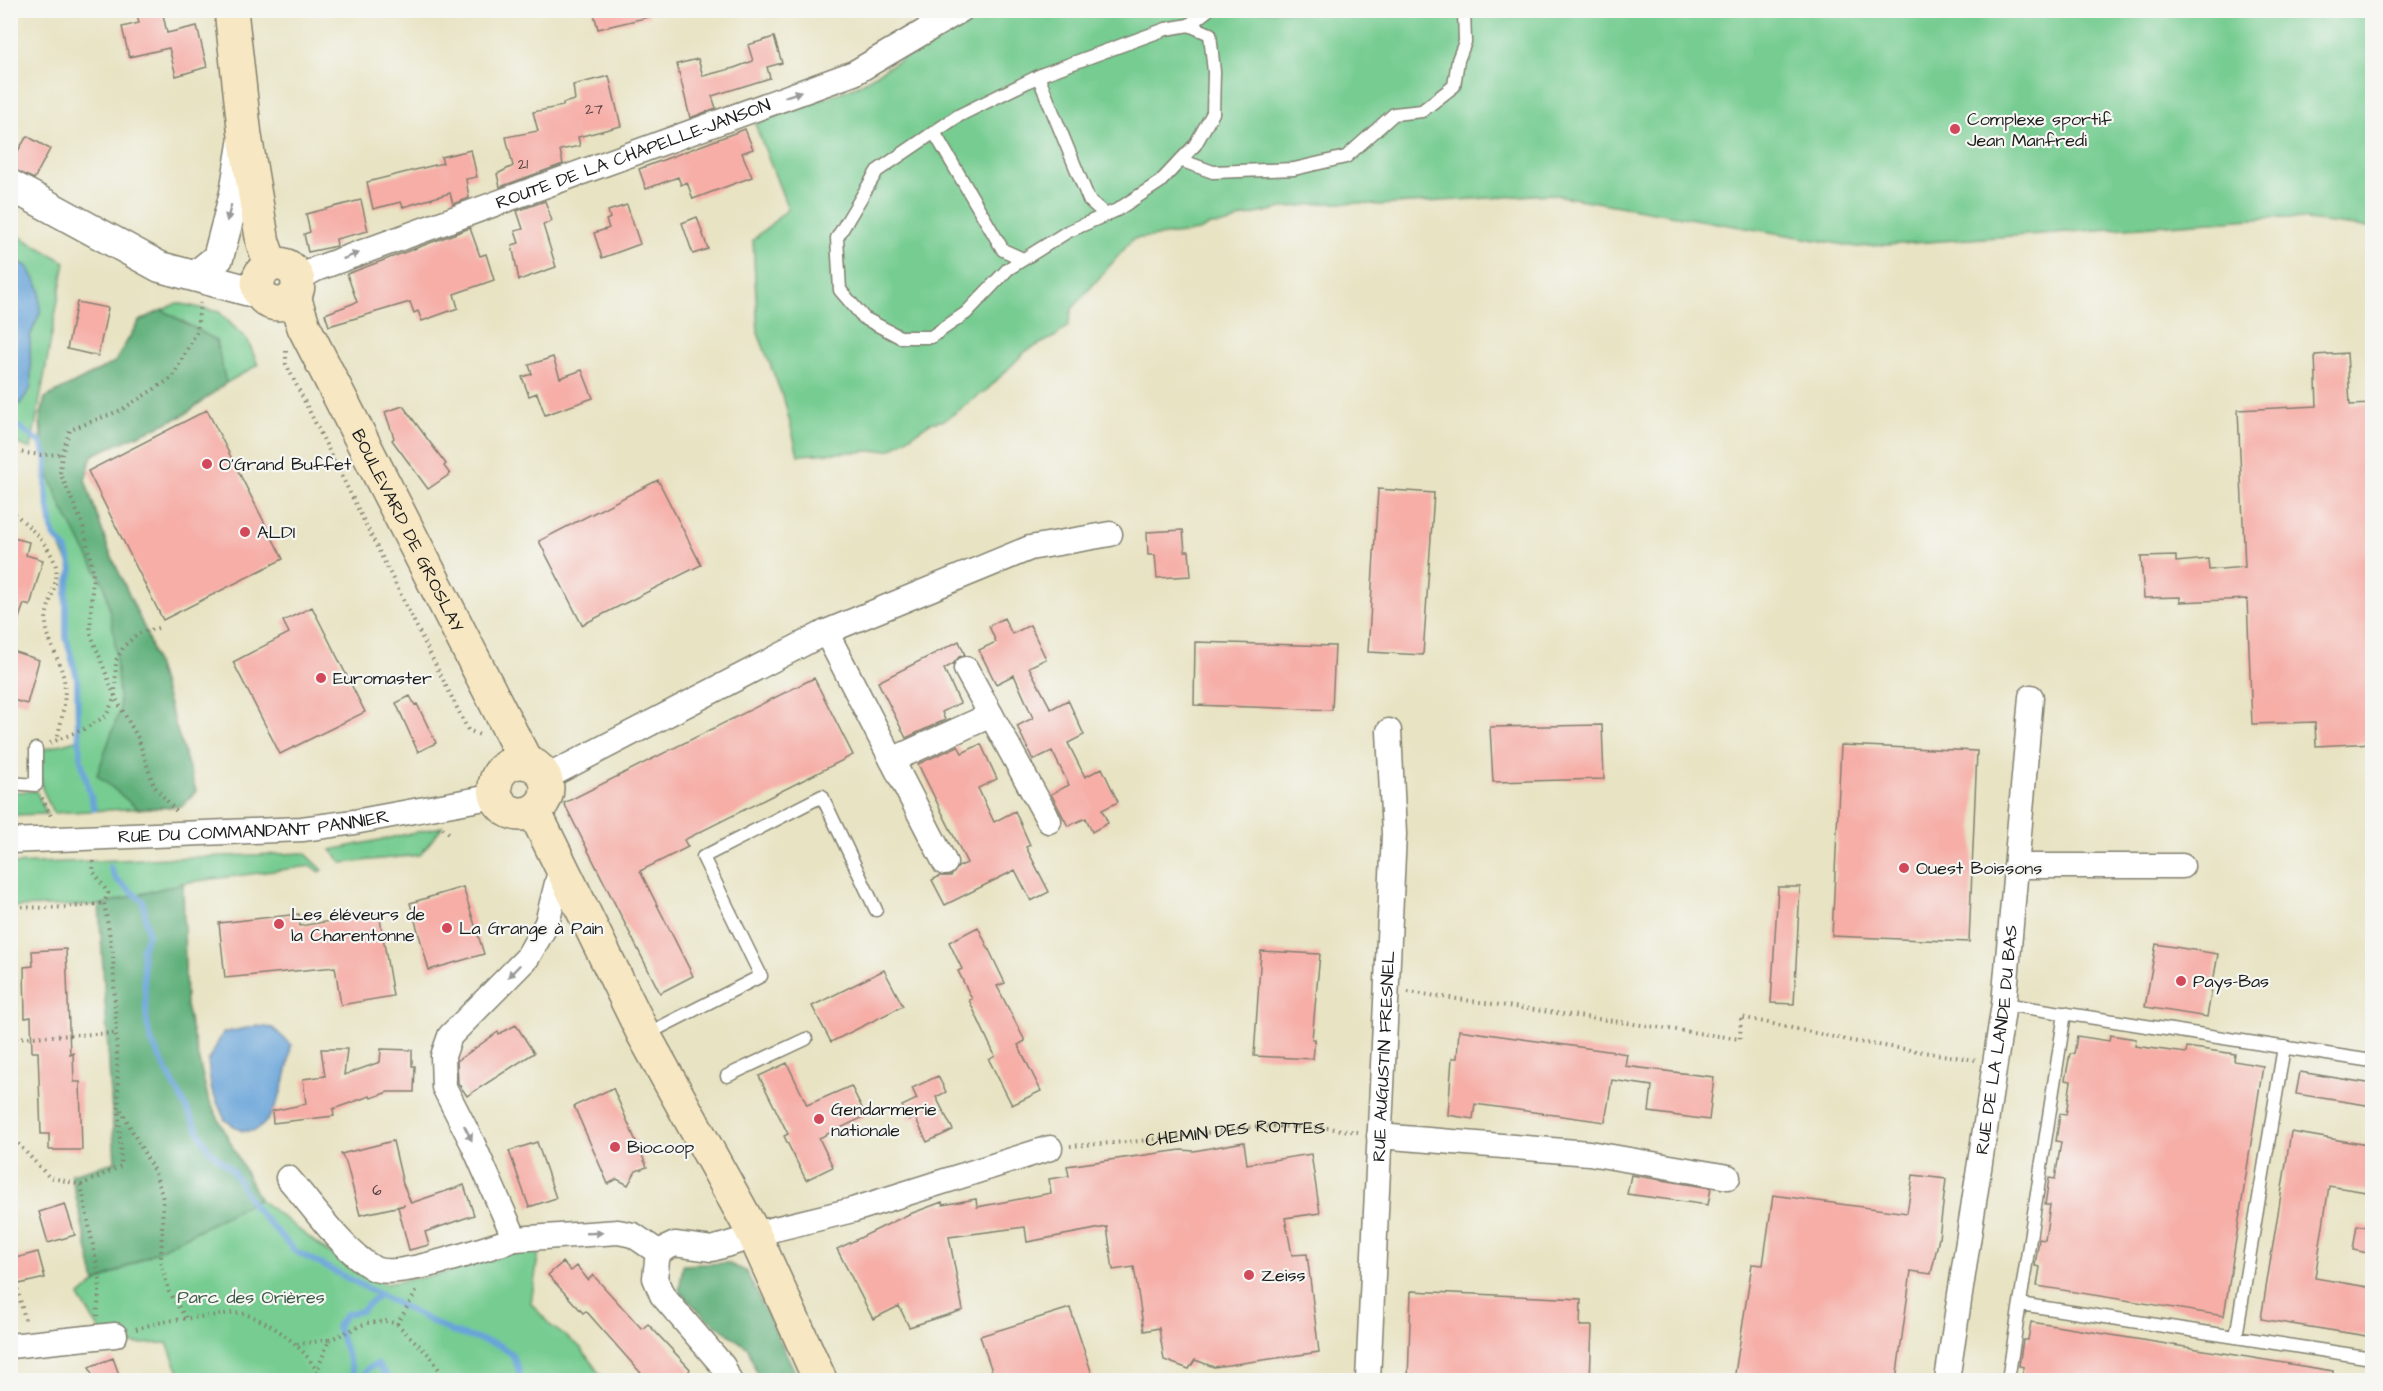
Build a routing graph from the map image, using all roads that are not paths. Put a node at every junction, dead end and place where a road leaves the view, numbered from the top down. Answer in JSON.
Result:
{"nodes":[{"id":1,"x":231,"y":10,"type":"edge"},
{"id":2,"x":961,"y":10,"type":"edge"},
{"id":3,"x":1208,"y":10,"type":"edge"},
{"id":4,"x":1464,"y":10,"type":"edge"},
{"id":5,"x":1190,"y":25,"type":"junction"},
{"id":6,"x":1038,"y":76,"type":"junction"},
{"id":7,"x":934,"y":132,"type":"junction"},
{"id":8,"x":245,"y":135,"type":"junction"},
{"id":9,"x":1180,"y":160,"type":"junction"},
{"id":10,"x":10,"y":185,"type":"edge"},
{"id":11,"x":1106,"y":215,"type":"junction"},
{"id":12,"x":1023,"y":259,"type":"junction"},
{"id":13,"x":199,"y":287,"type":"junction"},
{"id":14,"x":280,"y":288,"type":"junction"},
{"id":15,"x":1110,"y":534,"type":"dead end"},
{"id":16,"x":826,"y":632,"type":"junction"},
{"id":17,"x":966,"y":669,"type":"dead end"},
{"id":18,"x":2031,"y":697,"type":"dead end"},
{"id":19,"x":991,"y":715,"type":"junction"},
{"id":20,"x":1389,"y":731,"type":"dead end"},
{"id":21,"x":36,"y":749,"type":"dead end"},
{"id":22,"x":892,"y":760,"type":"junction"},
{"id":23,"x":518,"y":776,"type":"junction"},
{"id":24,"x":10,"y":783,"type":"edge"},
{"id":25,"x":1048,"y":821,"type":"dead end"},
{"id":26,"x":10,"y":841,"type":"edge"},
{"id":27,"x":945,"y":862,"type":"dead end"},
{"id":28,"x":2016,"y":866,"type":"junction"},
{"id":29,"x":2182,"y":866,"type":"dead end"},
{"id":30,"x":561,"y":867,"type":"junction"},
{"id":31,"x":876,"y":910,"type":"dead end"},
{"id":32,"x":2004,"y":1004,"type":"junction"},
{"id":33,"x":2065,"y":1013,"type":"junction"},
{"id":34,"x":644,"y":1035,"type":"junction"},
{"id":35,"x":806,"y":1039,"type":"dead end"},
{"id":36,"x":2284,"y":1047,"type":"junction"},
{"id":37,"x":2373,"y":1061,"type":"edge"},
{"id":38,"x":727,"y":1076,"type":"dead end"},
{"id":39,"x":1379,"y":1136,"type":"junction"},
{"id":40,"x":1050,"y":1148,"type":"road end"},
{"id":41,"x":1728,"y":1177,"type":"dead end"},
{"id":42,"x":288,"y":1178,"type":"dead end"},
{"id":43,"x":747,"y":1237,"type":"junction"},
{"id":44,"x":514,"y":1239,"type":"junction"},
{"id":45,"x":658,"y":1252,"type":"junction"},
{"id":46,"x":2020,"y":1304,"type":"junction"},
{"id":47,"x":105,"y":1336,"type":"road end"},
{"id":48,"x":2236,"y":1337,"type":"junction"},
{"id":49,"x":20,"y":1345,"type":"edge"},
{"id":50,"x":2373,"y":1358,"type":"edge"},
{"id":51,"x":819,"y":1378,"type":"edge"},
{"id":52,"x":729,"y":1380,"type":"edge"},
{"id":53,"x":1368,"y":1380,"type":"edge"},
{"id":54,"x":1947,"y":1380,"type":"edge"},
{"id":55,"x":2008,"y":1380,"type":"edge"}],
"edges":[{"from":1,"to":8,"type":"main road","name":"BOULEVARD DE GROSLAY"},
{"from":14,"to":2,"type":"street","name":"ROUTE DE LA CHAPELLE-JANSON","one_way":true},
{"from":3,"to":5,"type":"lane"},
{"from":4,"to":9,"type":"lane"},
{"from":5,"to":6,"type":"lane"},
{"from":5,"to":9,"type":"lane"},
{"from":6,"to":7,"type":"lane"},
{"from":6,"to":11,"type":"lane"},
{"from":7,"to":12,"type":"lane"},
{"from":7,"to":12,"type":"lane"},
{"from":8,"to":13,"type":"street","name":"BOULEVARD DE GROSLAY","one_way":true},
{"from":8,"to":14,"type":"main road","name":"BOULEVARD DE GROSLAY"},
{"from":9,"to":11,"type":"lane"},
{"from":10,"to":13,"type":"street"},
{"from":11,"to":12,"type":"lane"},
{"from":13,"to":14,"type":"street"},
{"from":14,"to":23,"type":"main road","name":"BOULEVARD DE GROSLAY"},
{"from":14,"to":23,"type":"main road","name":"BOULEVARD DE GROSLAY"},
{"from":15,"to":16,"type":"street","name":"RUE DU COMMANDANT PANNIER"},
{"from":16,"to":22,"type":"street"},
{"from":16,"to":23,"type":"street","name":"RUE DU COMMANDANT PANNIER"},
{"from":17,"to":19,"type":"street"},
{"from":18,"to":28,"type":"street","name":"RUE DE LA LANDE DU BAS"},
{"from":19,"to":22,"type":"street"},
{"from":19,"to":25,"type":"street"},
{"from":20,"to":39,"type":"street","name":"RUE AUGUSTIN FRESNEL"},
{"from":21,"to":24,"type":"lane"},
{"from":22,"to":27,"type":"street"},
{"from":23,"to":26,"type":"street","name":"RUE DU COMMANDANT PANNIER"},
{"from":23,"to":30,"type":"main road"},
{"from":28,"to":29,"type":"street"},
{"from":28,"to":32,"type":"street","name":"RUE DE LA LANDE DU BAS"},
{"from":30,"to":34,"type":"main road"},
{"from":30,"to":44,"type":"street","one_way":true},
{"from":31,"to":34,"type":"lane"},
{"from":32,"to":33,"type":"lane"},
{"from":32,"to":54,"type":"street","name":"RUE DE LA LANDE DU BAS"},
{"from":33,"to":36,"type":"lane"},
{"from":33,"to":46,"type":"lane"},
{"from":34,"to":43,"type":"main road"},
{"from":35,"to":38,"type":"lane"},
{"from":36,"to":37,"type":"lane"},
{"from":36,"to":48,"type":"lane"},
{"from":39,"to":41,"type":"street"},
{"from":39,"to":53,"type":"street","name":"RUE AUGUSTIN FRESNEL"},
{"from":40,"to":43,"type":"street"},
{"from":42,"to":44,"type":"street"},
{"from":43,"to":45,"type":"street"},
{"from":43,"to":51,"type":"main road"},
{"from":44,"to":45,"type":"street","one_way":true},
{"from":45,"to":52,"type":"street"},
{"from":46,"to":48,"type":"lane"},
{"from":46,"to":55,"type":"lane"},
{"from":47,"to":49,"type":"street"},
{"from":48,"to":50,"type":"lane"}]}
